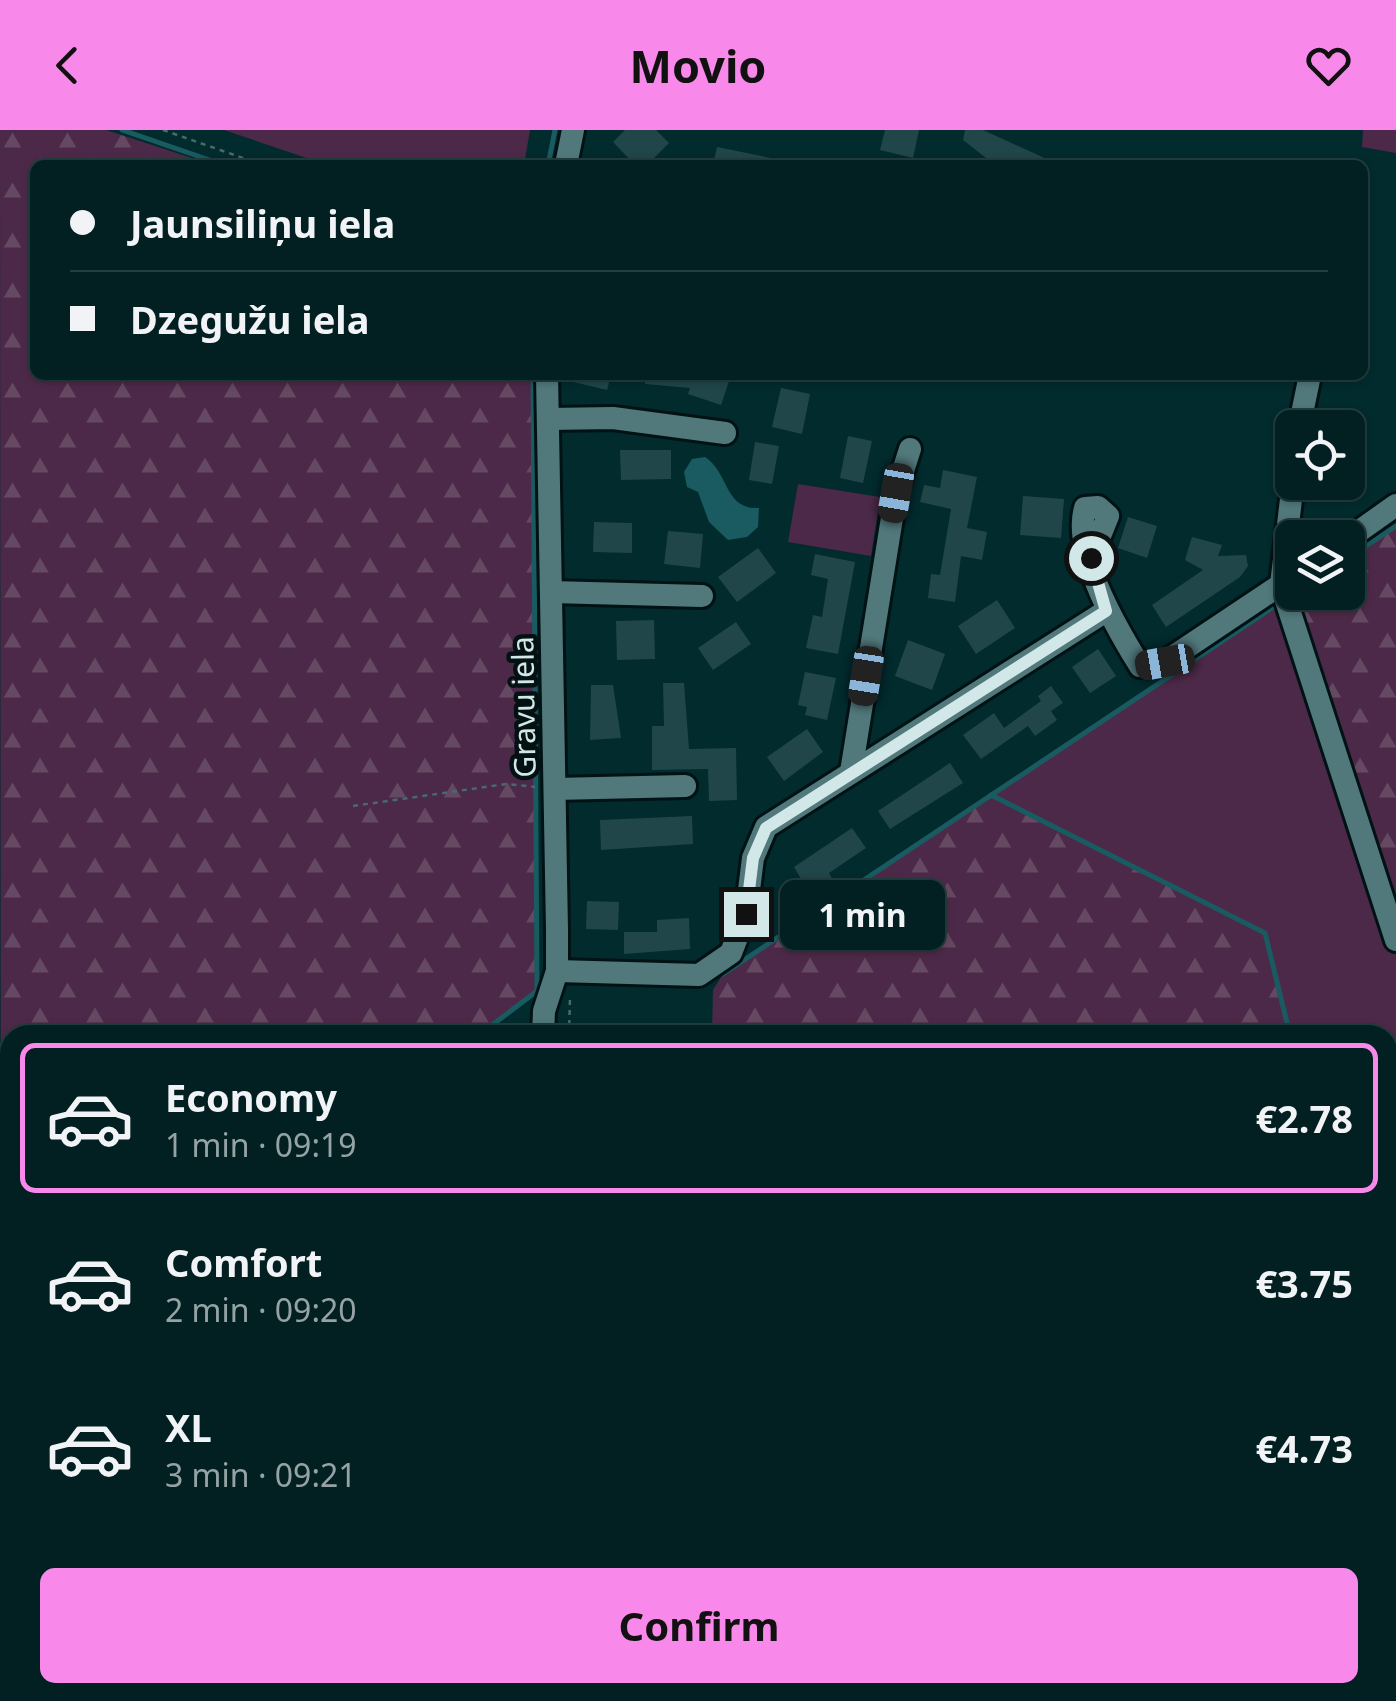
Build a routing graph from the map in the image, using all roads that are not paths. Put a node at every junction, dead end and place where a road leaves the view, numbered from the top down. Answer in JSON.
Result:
{"nodes":[{"id":1,"x":573,"y":130,"type":"edge"},
{"id":2,"x":567,"y":160,"type":"edge"},
{"id":3,"x":547,"y":380,"type":"edge"},
{"id":4,"x":1309,"y":380,"type":"edge"},
{"id":5,"x":1303,"y":410,"type":"edge"},
{"id":6,"x":548,"y":419,"type":"junction"},
{"id":7,"x":725,"y":433,"type":"dead end"},
{"id":8,"x":910,"y":449,"type":"dead end"},
{"id":9,"x":1396,"y":505,"type":"edge"},
{"id":10,"x":1365,"y":527,"type":"edge"},
{"id":11,"x":1091,"y":558,"type":"dead end"},
{"id":12,"x":1275,"y":589,"type":"edge"},
{"id":13,"x":551,"y":592,"type":"junction"},
{"id":14,"x":702,"y":596,"type":"dead end"},
{"id":15,"x":1296,"y":610,"type":"edge"},
{"id":16,"x":1106,"y":611,"type":"junction"},
{"id":17,"x":850,"y":772,"type":"junction"},
{"id":18,"x":686,"y":786,"type":"dead end"},
{"id":19,"x":554,"y":789,"type":"junction"},
{"id":20,"x":1396,"y":940,"type":"edge"},
{"id":21,"x":557,"y":971,"type":"junction"},
{"id":22,"x":543,"y":1025,"type":"edge"}],
"edges":[{"from":1,"to":2,"type":"street"},
{"from":3,"to":6,"type":"street","name":"Gravu iela"},
{"from":4,"to":5,"type":"street"},
{"from":6,"to":7,"type":"street"},
{"from":6,"to":13,"type":"street","name":"Gravu iela"},
{"from":8,"to":17,"type":"street"},
{"from":9,"to":10,"type":"street"},
{"from":11,"to":16,"type":"street"},
{"from":12,"to":16,"type":"street"},
{"from":13,"to":14,"type":"street"},
{"from":13,"to":19,"type":"street","name":"Gravu iela"},
{"from":15,"to":20,"type":"street"},
{"from":16,"to":17,"type":"street"},
{"from":17,"to":21,"type":"street"},
{"from":18,"to":19,"type":"street"},
{"from":19,"to":21,"type":"street","name":"Gravu iela"},
{"from":21,"to":22,"type":"street","name":"Gravu iela"}]}
